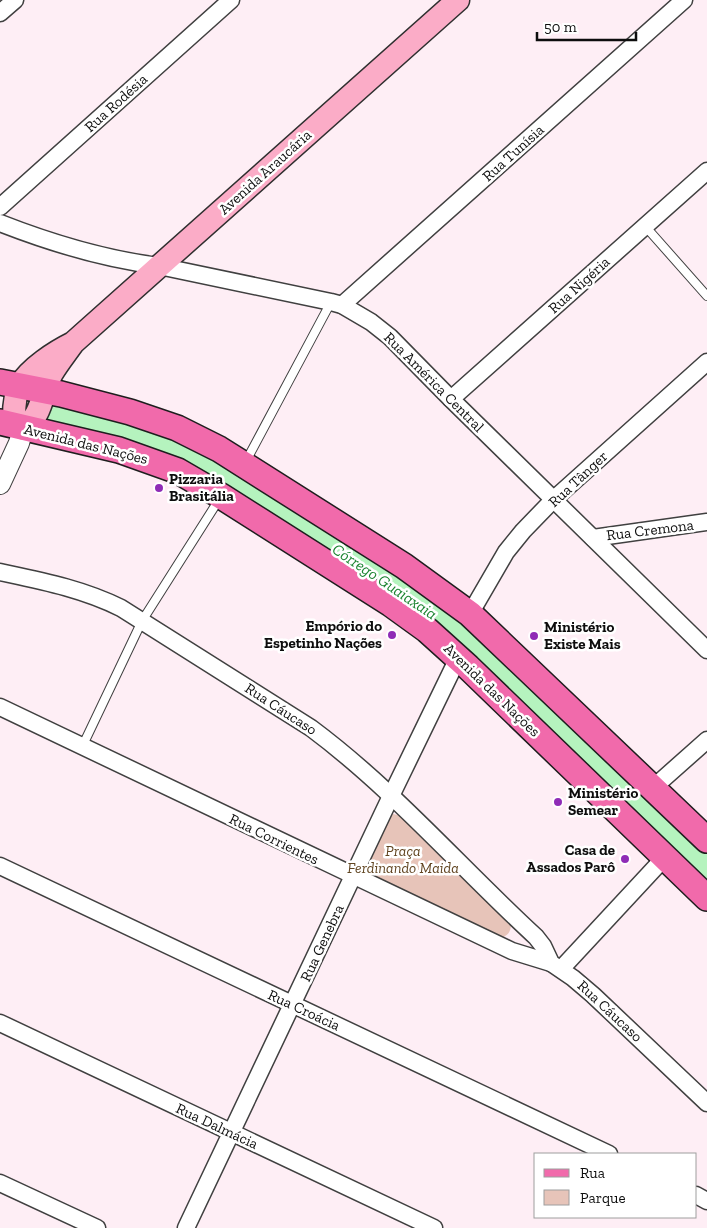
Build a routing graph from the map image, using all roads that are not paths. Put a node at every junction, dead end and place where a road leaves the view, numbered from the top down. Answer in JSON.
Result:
{"nodes":[{"id":1,"x":15,"y":0,"type":"edge"},
{"id":2,"x":231,"y":0,"type":"edge"},
{"id":3,"x":458,"y":0,"type":"edge"},
{"id":4,"x":684,"y":0,"type":"edge"},
{"id":5,"x":0,"y":13,"type":"edge"},
{"id":6,"x":707,"y":171,"type":"edge"},
{"id":7,"x":0,"y":207,"type":"edge"},
{"id":8,"x":0,"y":224,"type":"edge"},
{"id":9,"x":645,"y":226,"type":"junction"},
{"id":10,"x":159,"y":266,"type":"junction"},
{"id":11,"x":707,"y":296,"type":"edge"},
{"id":12,"x":337,"y":303,"type":"junction"},
{"id":13,"x":707,"y":362,"type":"edge"},
{"id":14,"x":451,"y":399,"type":"junction"},
{"id":15,"x":21,"y":404,"type":"edge"},
{"id":16,"x":244,"y":465,"type":"junction"},
{"id":17,"x":0,"y":484,"type":"edge"},
{"id":18,"x":221,"y":496,"type":"junction"},
{"id":19,"x":553,"y":500,"type":"junction"},
{"id":20,"x":707,"y":522,"type":"edge"},
{"id":21,"x":594,"y":538,"type":"junction"},
{"id":22,"x":0,"y":572,"type":"edge"},
{"id":23,"x":470,"y":614,"type":"junction"},
{"id":24,"x":142,"y":621,"type":"junction"},
{"id":25,"x":707,"y":650,"type":"edge"},
{"id":26,"x":458,"y":658,"type":"junction"},
{"id":27,"x":0,"y":707,"type":"edge"},
{"id":28,"x":707,"y":740,"type":"edge"},
{"id":29,"x":82,"y":747,"type":"junction"},
{"id":30,"x":653,"y":788,"type":"junction"},
{"id":31,"x":391,"y":796,"type":"junction"},
{"id":32,"x":707,"y":840,"type":"edge"},
{"id":33,"x":665,"y":857,"type":"junction"},
{"id":34,"x":0,"y":866,"type":"edge"},
{"id":35,"x":353,"y":876,"type":"junction"},
{"id":36,"x":707,"y":898,"type":"edge"},
{"id":37,"x":516,"y":919,"type":"junction"},
{"id":38,"x":512,"y":951,"type":"junction"},
{"id":39,"x":556,"y":966,"type":"junction"},
{"id":40,"x":292,"y":1005,"type":"junction"},
{"id":41,"x":0,"y":1023,"type":"edge"},
{"id":42,"x":707,"y":1103,"type":"edge"},
{"id":43,"x":232,"y":1132,"type":"junction"},
{"id":44,"x":607,"y":1153,"type":"edge"},
{"id":45,"x":0,"y":1182,"type":"edge"},
{"id":46,"x":97,"y":1228,"type":"edge"},
{"id":47,"x":186,"y":1228,"type":"edge"},
{"id":48,"x":434,"y":1228,"type":"edge"}],
"edges":[{"from":1,"to":5,"type":"street"},
{"from":2,"to":7,"type":"street","name":"Rua Rodésia"},
{"from":3,"to":10,"type":"main road","name":"Avenida Araucária"},
{"from":4,"to":12,"type":"street","name":"Rua Tunísia"},
{"from":6,"to":9,"type":"street","name":"Rua Nigéria"},
{"from":8,"to":10,"type":"street","name":"Rua América Central"},
{"from":9,"to":11,"type":"lane"},
{"from":9,"to":14,"type":"street","name":"Rua Nigéria"},
{"from":10,"to":12,"type":"street","name":"Rua América Central"},
{"from":10,"to":15,"type":"main road","name":"Avenida Araucária"},
{"from":12,"to":14,"type":"street","name":"Rua América Central"},
{"from":12,"to":16,"type":"lane"},
{"from":13,"to":19,"type":"street","name":"Rua Tânger"},
{"from":14,"to":19,"type":"street","name":"Rua América Central"},
{"from":15,"to":16,"type":"main road"},
{"from":15,"to":17,"type":"street"},
{"from":15,"to":18,"type":"main road","name":"Avenida das Nações"},
{"from":16,"to":23,"type":"main road"},
{"from":18,"to":24,"type":"lane"},
{"from":18,"to":26,"type":"main road","name":"Avenida das Nações"},
{"from":19,"to":21,"type":"street","name":"Rua América Central"},
{"from":19,"to":23,"type":"street","name":"Rua Tânger"},
{"from":20,"to":21,"type":"street","name":"Rua Cremona"},
{"from":21,"to":25,"type":"street","name":"Rua América Central"},
{"from":22,"to":24,"type":"street","name":"Rua Cáucaso"},
{"from":23,"to":30,"type":"main road"},
{"from":24,"to":29,"type":"lane"},
{"from":24,"to":31,"type":"street","name":"Rua Cáucaso"},
{"from":26,"to":31,"type":"street","name":"Rua Genebra"},
{"from":26,"to":33,"type":"main road","name":"Avenida das Nações"},
{"from":27,"to":29,"type":"street","name":"Rua Corrientes"},
{"from":28,"to":30,"type":"street"},
{"from":29,"to":35,"type":"street","name":"Rua Corrientes"},
{"from":30,"to":32,"type":"main road"},
{"from":31,"to":35,"type":"street","name":"Rua Genebra"},
{"from":31,"to":37,"type":"street","name":"Rua Cáucaso"},
{"from":33,"to":36,"type":"main road","name":"Avenida das Nações"},
{"from":33,"to":39,"type":"street"},
{"from":34,"to":40,"type":"street","name":"Rua Croácia"},
{"from":35,"to":38,"type":"street","name":"Rua Corrientes"},
{"from":35,"to":40,"type":"street","name":"Rua Genebra"},
{"from":37,"to":38,"type":"street"},
{"from":37,"to":39,"type":"street","name":"Rua Cáucaso"},
{"from":38,"to":39,"type":"street","name":"Rua Corrientes"},
{"from":39,"to":42,"type":"street","name":"Rua Cáucaso"},
{"from":40,"to":43,"type":"street","name":"Rua Genebra"},
{"from":40,"to":44,"type":"street","name":"Rua Croácia"},
{"from":41,"to":43,"type":"street","name":"Rua Dalmácia"},
{"from":43,"to":47,"type":"street","name":"Rua Genebra"},
{"from":43,"to":48,"type":"street","name":"Rua Dalmácia"},
{"from":45,"to":46,"type":"street"}]}
